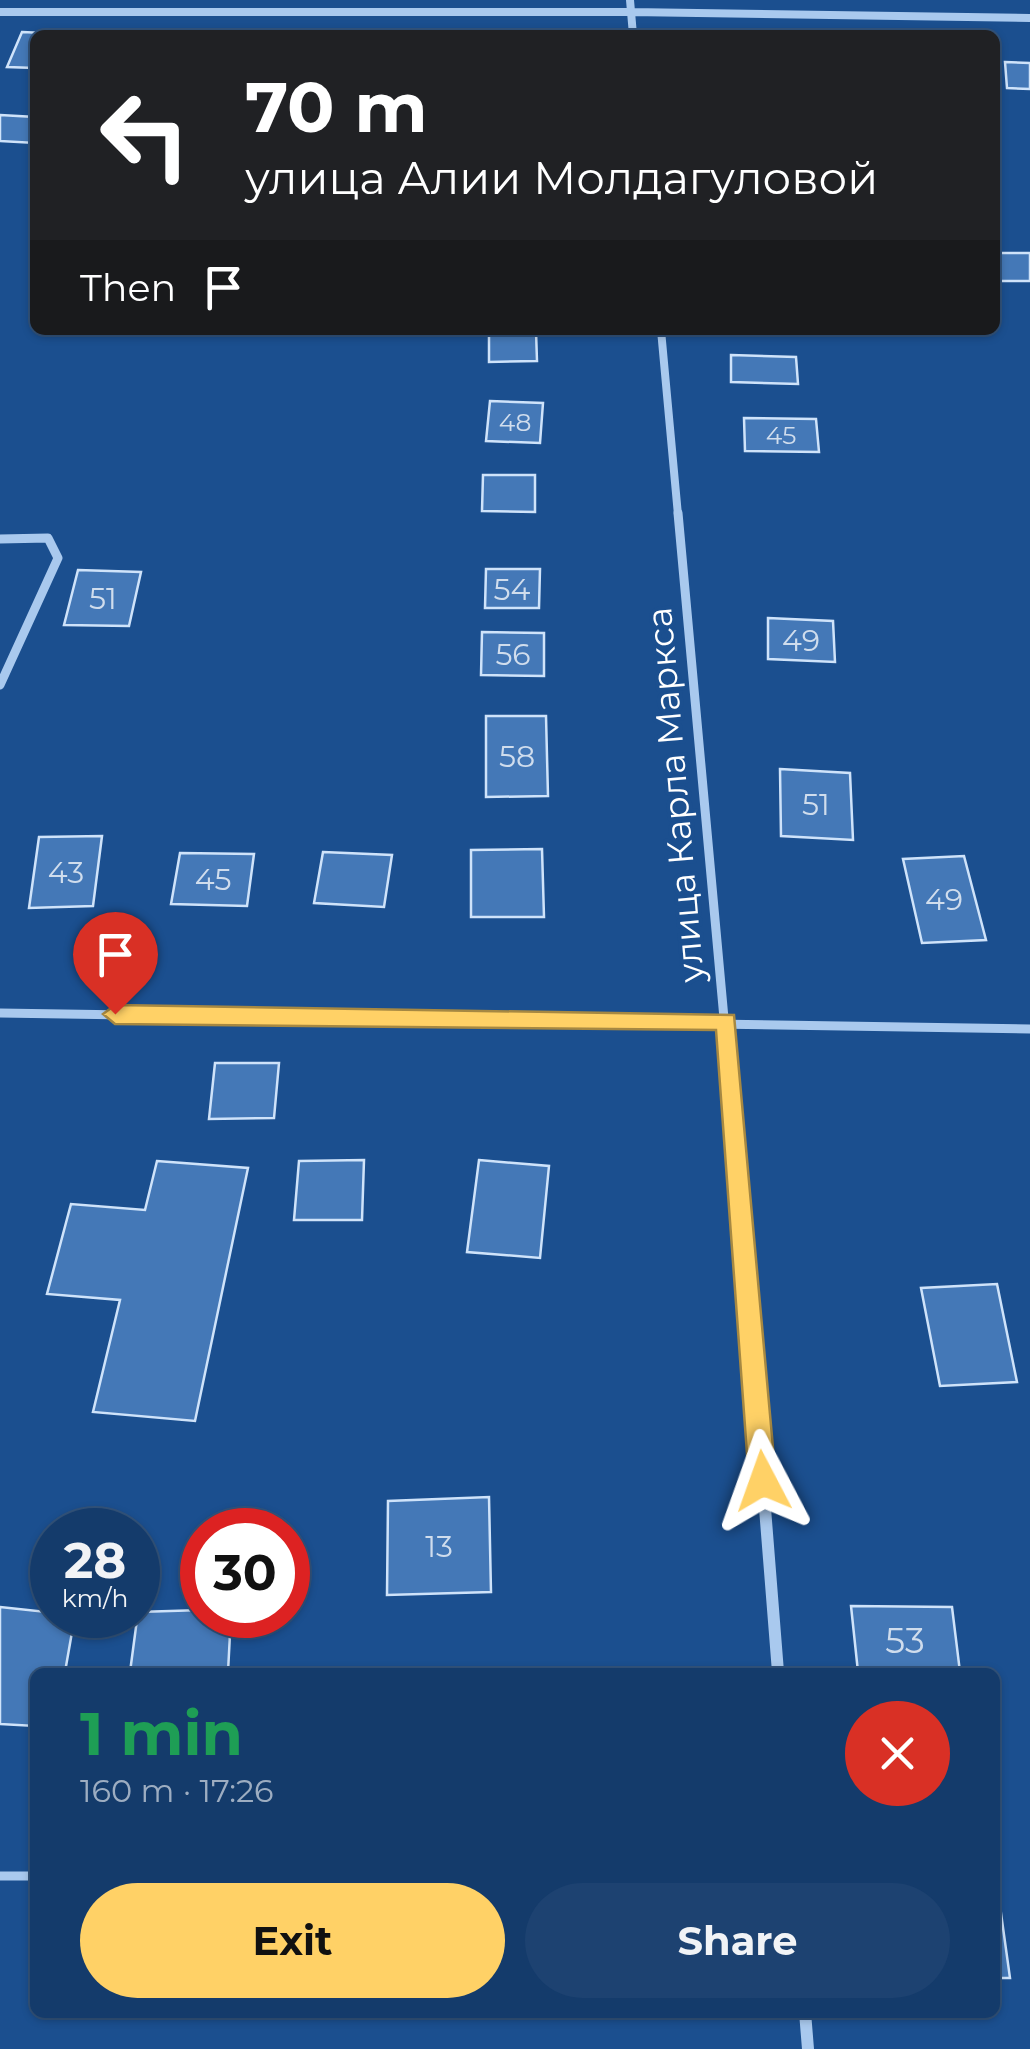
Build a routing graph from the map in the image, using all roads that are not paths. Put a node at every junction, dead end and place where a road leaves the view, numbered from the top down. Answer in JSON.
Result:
{"nodes":[{"id":1,"x":630,"y":0,"type":"edge"},
{"id":2,"x":0,"y":12,"type":"edge"},
{"id":3,"x":630,"y":12,"type":"junction"},
{"id":4,"x":1030,"y":18,"type":"edge"},
{"id":5,"x":632,"y":30,"type":"edge"},
{"id":6,"x":661,"y":335,"type":"edge"},
{"id":7,"x":0,"y":539,"type":"edge"},
{"id":8,"x":0,"y":686,"type":"edge"},
{"id":9,"x":0,"y":1013,"type":"edge"},
{"id":10,"x":726,"y":1021,"type":"junction"},
{"id":11,"x":1030,"y":1029,"type":"edge"},
{"id":12,"x":778,"y":1668,"type":"edge"},
{"id":13,"x":0,"y":1876,"type":"edge"},
{"id":14,"x":30,"y":1876,"type":"edge"},
{"id":15,"x":805,"y":2018,"type":"edge"},
{"id":16,"x":808,"y":2049,"type":"edge"}],
"edges":[{"from":1,"to":3,"type":"street"},
{"from":2,"to":3,"type":"street"},
{"from":3,"to":4,"type":"street"},
{"from":3,"to":5,"type":"street"},
{"from":6,"to":10,"type":"street","name":"улица Карла Маркса"},
{"from":7,"to":8,"type":"street"},
{"from":9,"to":10,"type":"street"},
{"from":10,"to":11,"type":"street"},
{"from":10,"to":12,"type":"street","name":"улица Карла Маркса"},
{"from":13,"to":14,"type":"lane"},
{"from":15,"to":16,"type":"street"}]}
